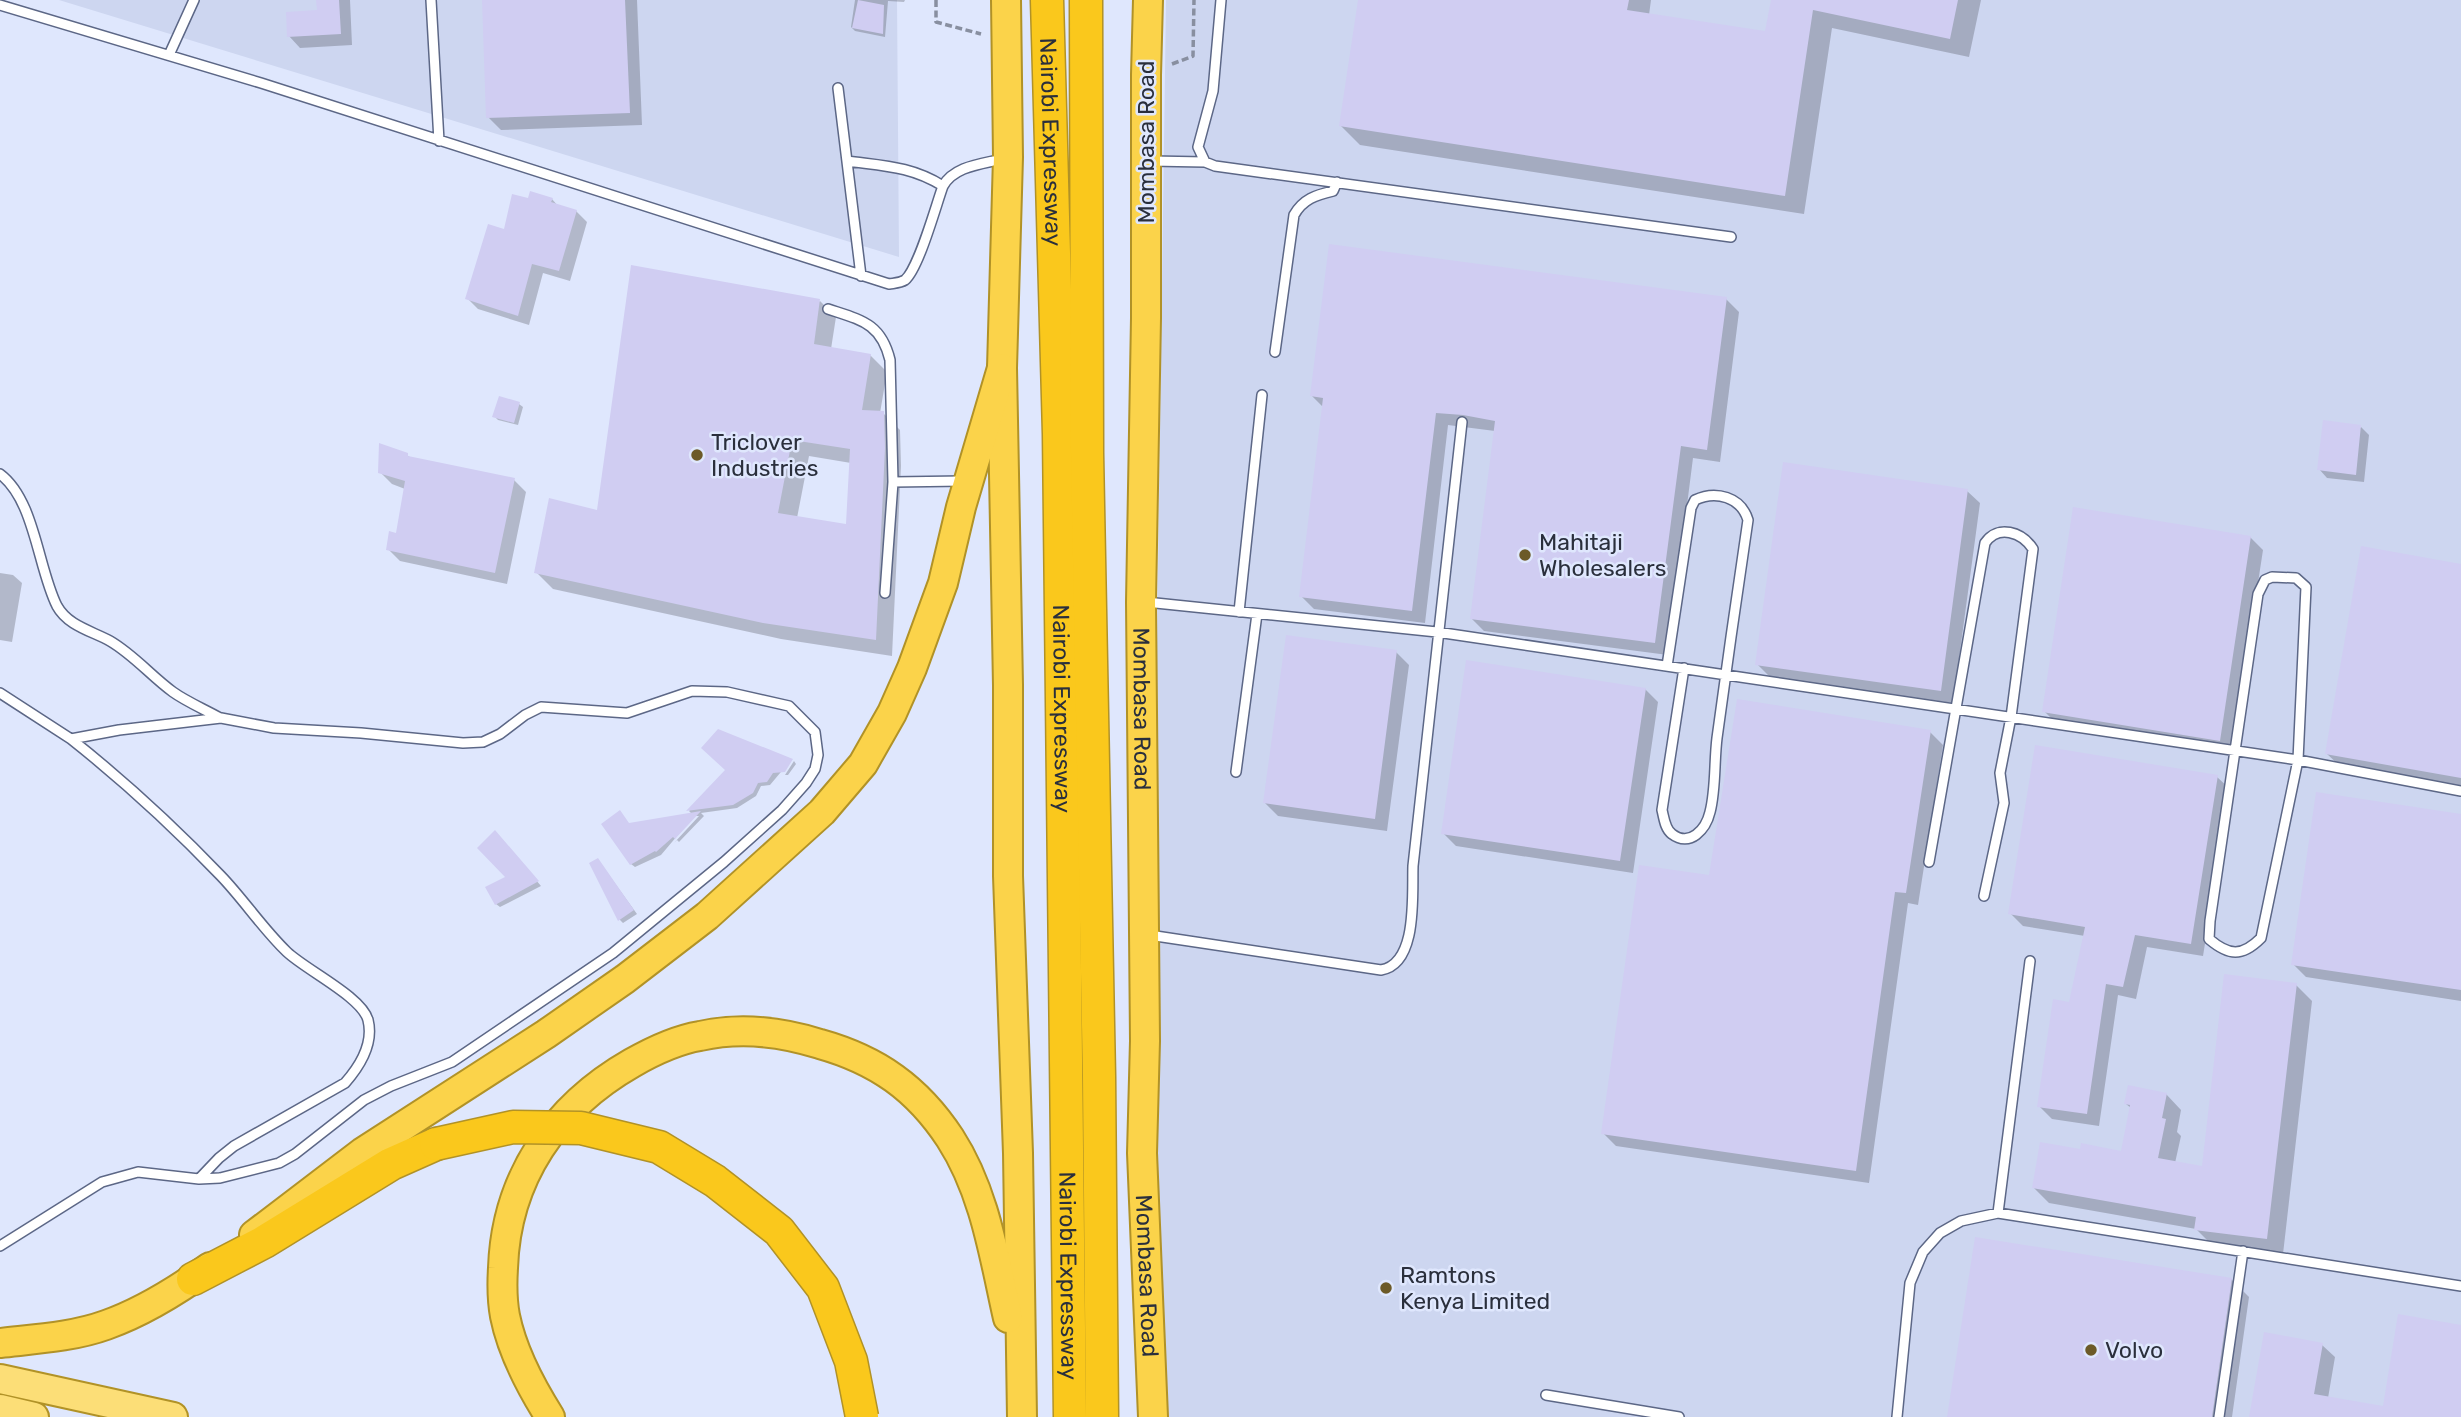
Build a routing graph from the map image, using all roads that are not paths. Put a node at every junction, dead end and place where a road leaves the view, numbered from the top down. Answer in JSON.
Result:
{"nodes":[{"id":1,"x":194,"y":0,"type":"edge"},
{"id":2,"x":431,"y":0,"type":"edge"},
{"id":3,"x":1006,"y":0,"type":"edge"},
{"id":4,"x":1047,"y":0,"type":"edge"},
{"id":5,"x":1086,"y":0,"type":"edge"},
{"id":6,"x":1148,"y":0,"type":"edge"},
{"id":7,"x":1221,"y":0,"type":"edge"},
{"id":8,"x":0,"y":5,"type":"edge"},
{"id":9,"x":169,"y":55,"type":"junction"},
{"id":10,"x":838,"y":88,"type":"dead end"},
{"id":11,"x":439,"y":141,"type":"junction"},
{"id":12,"x":1008,"y":157,"type":"junction"},
{"id":13,"x":847,"y":161,"type":"junction"},
{"id":14,"x":1146,"y":161,"type":"junction"},
{"id":15,"x":1205,"y":162,"type":"junction"},
{"id":16,"x":1336,"y":182,"type":"junction"},
{"id":17,"x":943,"y":186,"type":"junction"},
{"id":18,"x":1731,"y":237,"type":"dead end"},
{"id":19,"x":861,"y":276,"type":"junction"},
{"id":20,"x":828,"y":309,"type":"dead end"},
{"id":21,"x":1275,"y":352,"type":"dead end"},
{"id":22,"x":1002,"y":368,"type":"junction"},
{"id":23,"x":1262,"y":395,"type":"dead end"},
{"id":24,"x":1462,"y":422,"type":"dead end"},
{"id":25,"x":0,"y":474,"type":"edge"},
{"id":26,"x":968,"y":481,"type":"junction"},
{"id":27,"x":893,"y":482,"type":"junction"},
{"id":28,"x":885,"y":593,"type":"dead end"},
{"id":29,"x":1141,"y":602,"type":"junction"},
{"id":30,"x":1239,"y":612,"type":"junction"},
{"id":31,"x":1256,"y":614,"type":"junction"},
{"id":32,"x":1437,"y":632,"type":"junction"},
{"id":33,"x":1667,"y":666,"type":"junction"},
{"id":34,"x":1684,"y":668,"type":"junction"},
{"id":35,"x":1726,"y":674,"type":"junction"},
{"id":36,"x":0,"y":693,"type":"edge"},
{"id":37,"x":1956,"y":709,"type":"junction"},
{"id":38,"x":2011,"y":717,"type":"junction"},
{"id":39,"x":221,"y":718,"type":"junction"},
{"id":40,"x":71,"y":739,"type":"junction"},
{"id":41,"x":2236,"y":751,"type":"junction"},
{"id":42,"x":2298,"y":760,"type":"junction"},
{"id":43,"x":1236,"y":772,"type":"dead end"},
{"id":44,"x":2461,"y":791,"type":"edge"},
{"id":45,"x":1929,"y":862,"type":"dead end"},
{"id":46,"x":1984,"y":895,"type":"dead end"},
{"id":47,"x":1144,"y":934,"type":"junction"},
{"id":48,"x":2031,"y":961,"type":"dead end"},
{"id":49,"x":199,"y":1179,"type":"junction"},
{"id":50,"x":1998,"y":1213,"type":"junction"},
{"id":51,"x":0,"y":1246,"type":"edge"},
{"id":52,"x":2243,"y":1251,"type":"junction"},
{"id":53,"x":193,"y":1279,"type":"junction"},
{"id":54,"x":2461,"y":1286,"type":"edge"},
{"id":55,"x":0,"y":1331,"type":"edge"},
{"id":56,"x":65,"y":1335,"type":"junction"},
{"id":57,"x":0,"y":1343,"type":"edge"},
{"id":58,"x":0,"y":1378,"type":"edge"},
{"id":59,"x":1546,"y":1395,"type":"dead end"},
{"id":60,"x":1021,"y":1403,"type":"edge"},
{"id":61,"x":0,"y":1409,"type":"edge"},
{"id":62,"x":34,"y":1417,"type":"edge"},
{"id":63,"x":173,"y":1417,"type":"edge"},
{"id":64,"x":550,"y":1417,"type":"edge"},
{"id":65,"x":862,"y":1417,"type":"edge"},
{"id":66,"x":1070,"y":1417,"type":"edge"},
{"id":67,"x":1102,"y":1417,"type":"edge"},
{"id":68,"x":1153,"y":1417,"type":"edge"},
{"id":69,"x":1679,"y":1417,"type":"edge"},
{"id":70,"x":1897,"y":1417,"type":"edge"},
{"id":71,"x":2219,"y":1417,"type":"edge"}],
"edges":[{"from":1,"to":9,"type":"lane"},
{"from":2,"to":11,"type":"lane"},
{"from":3,"to":12,"type":"highway"},
{"from":4,"to":66,"type":"highway","name":"Nairobi Expressway"},
{"from":5,"to":67,"type":"highway","name":"Nairobi Expressway"},
{"from":6,"to":14,"type":"highway","name":"Mombasa Road"},
{"from":7,"to":15,"type":"lane"},
{"from":8,"to":9,"type":"lane"},
{"from":9,"to":11,"type":"lane"},
{"from":10,"to":13,"type":"lane"},
{"from":11,"to":19,"type":"lane"},
{"from":12,"to":17,"type":"lane"},
{"from":12,"to":22,"type":"highway"},
{"from":13,"to":17,"type":"lane"},
{"from":13,"to":19,"type":"lane"},
{"from":14,"to":15,"type":"lane"},
{"from":14,"to":29,"type":"highway","name":"Mombasa Road"},
{"from":15,"to":16,"type":"lane"},
{"from":16,"to":18,"type":"lane"},
{"from":16,"to":21,"type":"lane"},
{"from":17,"to":19,"type":"lane"},
{"from":20,"to":27,"type":"lane"},
{"from":22,"to":26,"type":"highway"},
{"from":22,"to":60,"type":"highway"},
{"from":23,"to":30,"type":"lane"},
{"from":24,"to":32,"type":"lane"},
{"from":25,"to":39,"type":"lane"},
{"from":26,"to":27,"type":"lane"},
{"from":26,"to":53,"type":"highway"},
{"from":27,"to":28,"type":"lane"},
{"from":29,"to":30,"type":"lane"},
{"from":29,"to":47,"type":"highway","name":"Mombasa Road"},
{"from":30,"to":31,"type":"lane"},
{"from":31,"to":32,"type":"lane"},
{"from":31,"to":43,"type":"lane"},
{"from":32,"to":33,"type":"lane"},
{"from":32,"to":47,"type":"lane"},
{"from":33,"to":34,"type":"lane"},
{"from":33,"to":35,"type":"lane"},
{"from":34,"to":35,"type":"lane"},
{"from":34,"to":35,"type":"lane"},
{"from":35,"to":37,"type":"lane"},
{"from":36,"to":40,"type":"lane"},
{"from":37,"to":38,"type":"lane"},
{"from":37,"to":38,"type":"lane"},
{"from":37,"to":45,"type":"lane"},
{"from":38,"to":41,"type":"lane"},
{"from":38,"to":46,"type":"lane"},
{"from":39,"to":40,"type":"lane"},
{"from":39,"to":49,"type":"lane"},
{"from":40,"to":49,"type":"lane"},
{"from":41,"to":42,"type":"lane"},
{"from":41,"to":42,"type":"lane"},
{"from":41,"to":42,"type":"lane"},
{"from":42,"to":44,"type":"lane"},
{"from":47,"to":68,"type":"highway","name":"Mombasa Road"},
{"from":48,"to":50,"type":"lane"},
{"from":49,"to":51,"type":"lane"},
{"from":50,"to":52,"type":"lane"},
{"from":50,"to":70,"type":"lane"},
{"from":52,"to":54,"type":"lane"},
{"from":52,"to":71,"type":"lane"},
{"from":53,"to":56,"type":"highway"},
{"from":53,"to":65,"type":"highway","bridge":true},
{"from":55,"to":56,"type":"highway"},
{"from":56,"to":57,"type":"highway"},
{"from":58,"to":63,"type":"main road"},
{"from":59,"to":69,"type":"lane"},
{"from":60,"to":64,"type":"highway"},
{"from":61,"to":62,"type":"main road"}]}
